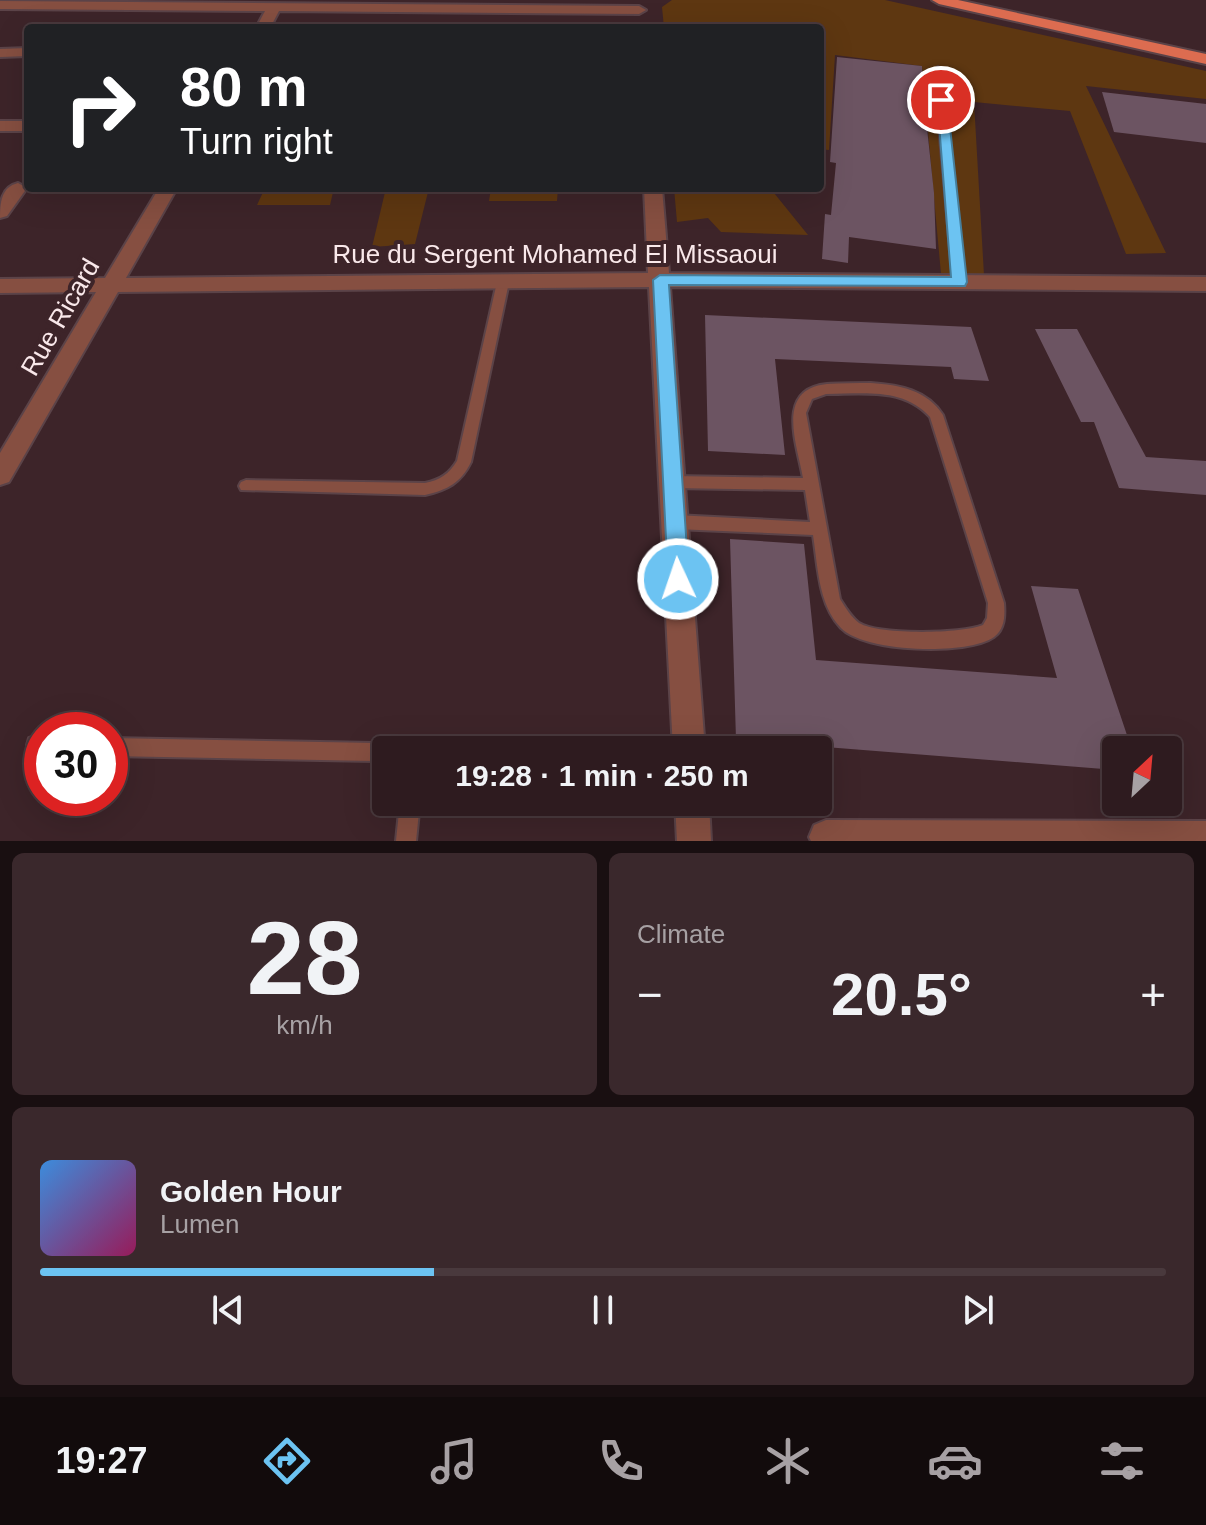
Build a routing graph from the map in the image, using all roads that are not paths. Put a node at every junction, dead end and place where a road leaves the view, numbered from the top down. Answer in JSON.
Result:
{"nodes":[{"id":1,"x":939,"y":0,"type":"edge"},
{"id":2,"x":995,"y":0,"type":"edge"},
{"id":3,"x":32,"y":3,"type":"edge"},
{"id":4,"x":372,"y":3,"type":"edge"},
{"id":5,"x":0,"y":5,"type":"edge"},
{"id":6,"x":645,"y":5,"type":"edge"},
{"id":7,"x":275,"y":6,"type":"junction"},
{"id":8,"x":265,"y":24,"type":"edge"},
{"id":9,"x":1206,"y":46,"type":"edge"},
{"id":10,"x":24,"y":52,"type":"edge"},
{"id":11,"x":0,"y":53,"type":"edge"},
{"id":12,"x":1206,"y":59,"type":"edge"},
{"id":13,"x":938,"y":70,"type":"dead end"},
{"id":14,"x":0,"y":126,"type":"edge"},
{"id":15,"x":24,"y":126,"type":"edge"},
{"id":16,"x":18,"y":188,"type":"dead end"},
{"id":17,"x":166,"y":192,"type":"edge"},
{"id":18,"x":653,"y":192,"type":"edge"},
{"id":19,"x":0,"y":212,"type":"edge"},
{"id":20,"x":660,"y":280,"type":"junction"},
{"id":21,"x":503,"y":282,"type":"junction"},
{"id":22,"x":959,"y":282,"type":"junction"},
{"id":23,"x":1206,"y":284,"type":"edge"},
{"id":24,"x":0,"y":286,"type":"edge"},
{"id":25,"x":110,"y":287,"type":"junction"},
{"id":26,"x":0,"y":475,"type":"edge"},
{"id":27,"x":673,"y":482,"type":"junction"},
{"id":28,"x":812,"y":484,"type":"junction"},
{"id":29,"x":246,"y":486,"type":"dead end"},
{"id":30,"x":675,"y":522,"type":"junction"},
{"id":31,"x":820,"y":529,"type":"junction"},
{"id":32,"x":688,"y":736,"type":"edge"},
{"id":33,"x":128,"y":747,"type":"edge"},
{"id":34,"x":372,"y":752,"type":"edge"},
{"id":35,"x":409,"y":816,"type":"edge"},
{"id":36,"x":693,"y":816,"type":"edge"},
{"id":37,"x":826,"y":837,"type":"dead end"},
{"id":38,"x":1206,"y":838,"type":"edge"},
{"id":39,"x":406,"y":841,"type":"edge"},
{"id":40,"x":694,"y":841,"type":"edge"}],
"edges":[{"from":1,"to":12,"type":"main road"},
{"from":2,"to":9,"type":"main road"},
{"from":3,"to":5,"type":"street"},
{"from":3,"to":7,"type":"street"},
{"from":4,"to":6,"type":"street"},
{"from":4,"to":7,"type":"street"},
{"from":7,"to":8,"type":"street"},
{"from":10,"to":11,"type":"street"},
{"from":13,"to":22,"type":"lane"},
{"from":14,"to":15,"type":"street"},
{"from":16,"to":19,"type":"street"},
{"from":17,"to":25,"type":"street","name":"Rue Ricard"},
{"from":18,"to":20,"type":"street"},
{"from":20,"to":21,"type":"street","name":"Rue du Sergent Mohamed El Missaoui"},
{"from":20,"to":22,"type":"street","name":"Rue du Sergent Mohamed El Missaoui"},
{"from":20,"to":27,"type":"street"},
{"from":21,"to":25,"type":"street","name":"Rue du Sergent Mohamed El Missaoui"},
{"from":21,"to":29,"type":"lane"},
{"from":22,"to":23,"type":"street","name":"Rue du Sergent Mohamed El Missaoui"},
{"from":24,"to":25,"type":"street","name":"Rue du Sergent Mohamed El Missaoui"},
{"from":25,"to":26,"type":"street","name":"Rue Ricard"},
{"from":27,"to":28,"type":"lane"},
{"from":27,"to":30,"type":"street"},
{"from":28,"to":31,"type":"lane"},
{"from":28,"to":31,"type":"lane"},
{"from":30,"to":31,"type":"lane"},
{"from":30,"to":32,"type":"street"},
{"from":33,"to":34,"type":"lane"},
{"from":35,"to":39,"type":"lane"},
{"from":36,"to":40,"type":"street"},
{"from":37,"to":38,"type":"street"}]}
